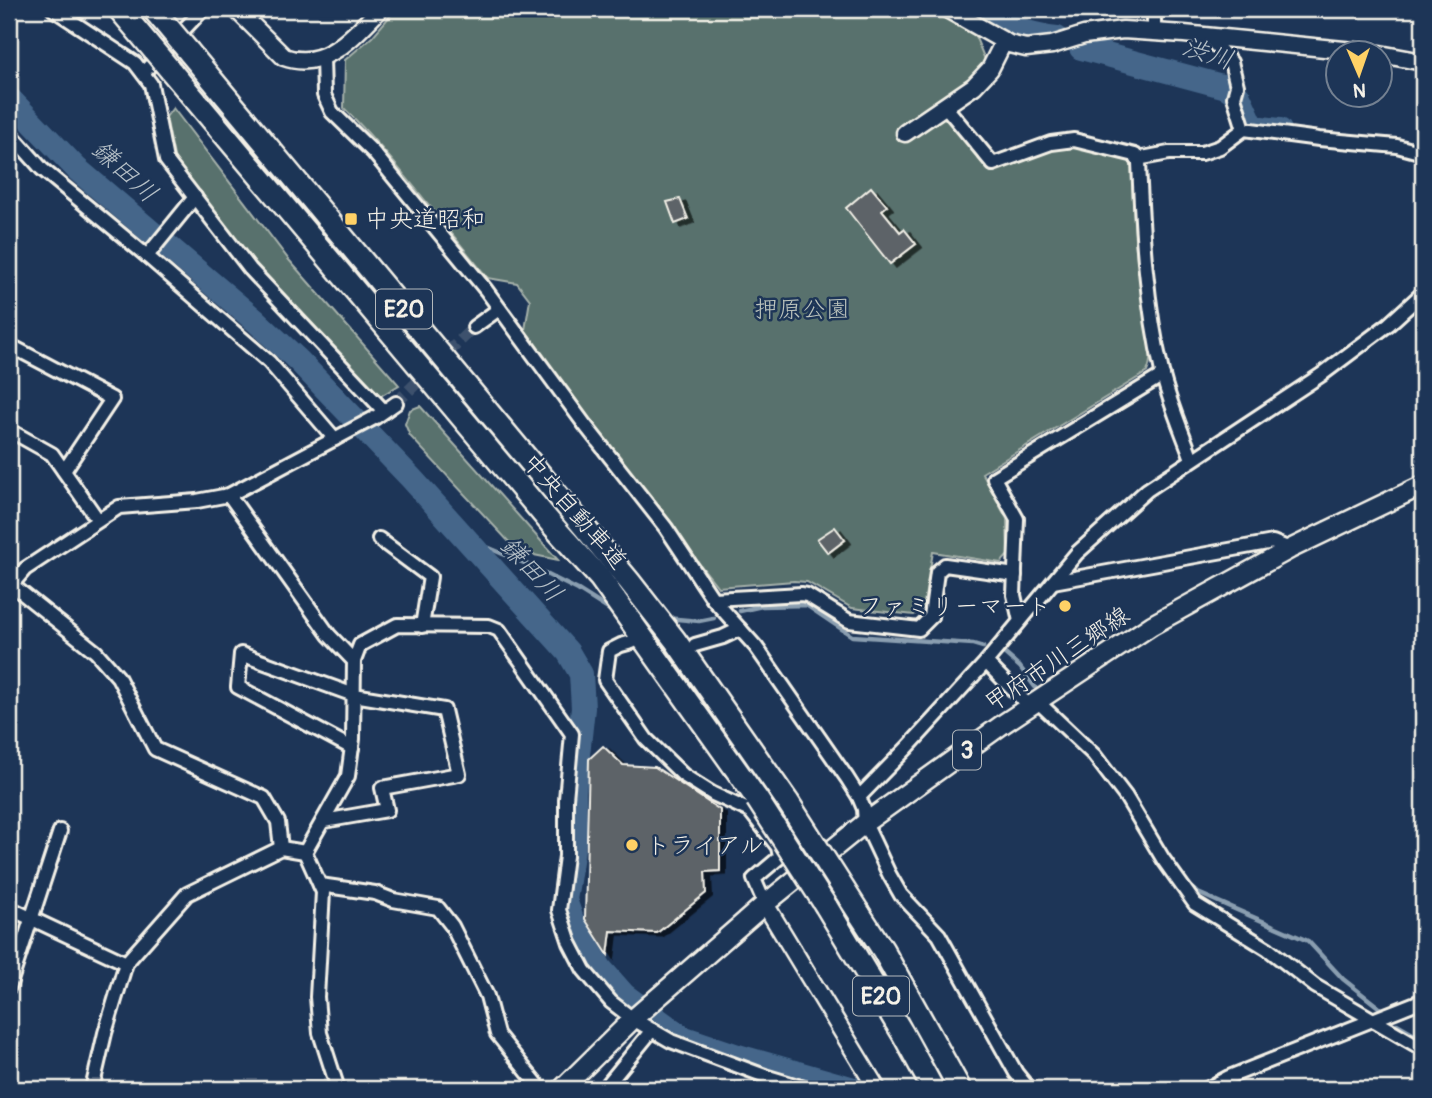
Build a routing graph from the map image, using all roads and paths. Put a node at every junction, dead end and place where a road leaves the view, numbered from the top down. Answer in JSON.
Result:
{"nodes":[{"id":1,"x":53,"y":9,"type":"edge"},
{"id":2,"x":119,"y":9,"type":"edge"},
{"id":3,"x":153,"y":9,"type":"edge"},
{"id":4,"x":202,"y":9,"type":"edge"},
{"id":5,"x":236,"y":9,"type":"edge"},
{"id":6,"x":380,"y":9,"type":"edge"},
{"id":7,"x":947,"y":9,"type":"edge"},
{"id":8,"x":1154,"y":9,"type":"edge"},
{"id":9,"x":1154,"y":31,"type":"junction"},
{"id":10,"x":1208,"y":37,"type":"junction"},
{"id":11,"x":1004,"y":41,"type":"junction"},
{"id":12,"x":1324,"y":48,"type":"edge"},
{"id":13,"x":323,"y":57,"type":"junction"},
{"id":14,"x":1394,"y":57,"type":"edge"},
{"id":15,"x":1423,"y":62,"type":"edge"},
{"id":16,"x":143,"y":73,"type":"junction"},
{"id":17,"x":945,"y":106,"type":"junction"},
{"id":18,"x":1244,"y":129,"type":"junction"},
{"id":19,"x":9,"y":132,"type":"edge"},
{"id":20,"x":905,"y":133,"type":"dead end"},
{"id":21,"x":1423,"y":153,"type":"edge"},
{"id":22,"x":1137,"y":159,"type":"junction"},
{"id":23,"x":195,"y":197,"type":"junction"},
{"id":24,"x":147,"y":256,"type":"junction"},
{"id":25,"x":1423,"y":293,"type":"edge"},
{"id":26,"x":499,"y":309,"type":"junction"},
{"id":27,"x":474,"y":327,"type":"tunnel mouth"},
{"id":28,"x":9,"y":345,"type":"edge"},
{"id":29,"x":1163,"y":375,"type":"junction"},
{"id":30,"x":396,"y":403,"type":"tunnel mouth"},
{"id":31,"x":380,"y":414,"type":"junction"},
{"id":32,"x":9,"y":430,"type":"edge"},
{"id":33,"x":339,"y":437,"type":"junction"},
{"id":34,"x":1192,"y":459,"type":"junction"},
{"id":35,"x":64,"y":471,"type":"junction"},
{"id":36,"x":1423,"y":485,"type":"edge"},
{"id":37,"x":229,"y":495,"type":"junction"},
{"id":38,"x":98,"y":520,"type":"junction"},
{"id":39,"x":379,"y":539,"type":"dead end"},
{"id":40,"x":1290,"y":549,"type":"junction"},
{"id":41,"x":1015,"y":575,"type":"junction"},
{"id":42,"x":1053,"y":582,"type":"junction"},
{"id":43,"x":10,"y":587,"type":"edge"},
{"id":44,"x":713,"y":599,"type":"junction"},
{"id":45,"x":1020,"y":621,"type":"junction"},
{"id":46,"x":422,"y":626,"type":"junction"},
{"id":47,"x":740,"y":629,"type":"junction"},
{"id":48,"x":638,"y":640,"type":"junction"},
{"id":49,"x":685,"y":642,"type":"junction"},
{"id":50,"x":354,"y":661,"type":"junction"},
{"id":51,"x":986,"y":662,"type":"junction"},
{"id":52,"x":354,"y":695,"type":"junction"},
{"id":53,"x":1033,"y":704,"type":"junction"},
{"id":54,"x":352,"y":748,"type":"junction"},
{"id":55,"x":859,"y":797,"type":"junction"},
{"id":56,"x":324,"y":821,"type":"junction"},
{"id":57,"x":864,"y":823,"type":"junction"},
{"id":58,"x":60,"y":831,"type":"dead end"},
{"id":59,"x":281,"y":848,"type":"junction"},
{"id":60,"x":305,"y":852,"type":"junction"},
{"id":61,"x":320,"y":885,"type":"junction"},
{"id":62,"x":765,"y":904,"type":"junction"},
{"id":63,"x":9,"y":908,"type":"edge"},
{"id":64,"x":32,"y":919,"type":"junction"},
{"id":65,"x":127,"y":963,"type":"junction"},
{"id":66,"x":9,"y":987,"type":"edge"},
{"id":67,"x":1423,"y":1000,"type":"edge"},
{"id":68,"x":633,"y":1019,"type":"junction"},
{"id":69,"x":1373,"y":1020,"type":"junction"},
{"id":70,"x":652,"y":1030,"type":"junction"},
{"id":71,"x":1423,"y":1049,"type":"edge"},
{"id":72,"x":875,"y":1086,"type":"edge"},
{"id":73,"x":1214,"y":1088,"type":"edge"},
{"id":74,"x":92,"y":1089,"type":"edge"},
{"id":75,"x":338,"y":1089,"type":"edge"},
{"id":76,"x":541,"y":1089,"type":"edge"},
{"id":77,"x":562,"y":1089,"type":"edge"},
{"id":78,"x":604,"y":1089,"type":"edge"},
{"id":79,"x":808,"y":1089,"type":"edge"},
{"id":80,"x":933,"y":1089,"type":"edge"},
{"id":81,"x":960,"y":1089,"type":"edge"},
{"id":82,"x":1029,"y":1089,"type":"edge"}],
"edges":[{"from":1,"to":16,"type":"street"},
{"from":2,"to":48,"type":"highway","name":"中央自動車道","number":"E20","bridge":true},
{"from":3,"to":49,"type":"highway","name":"中央自動車道","number":"E20","bridge":true},
{"from":4,"to":16,"type":"street"},
{"from":5,"to":13,"type":"street"},
{"from":6,"to":13,"type":"street"},
{"from":7,"to":11,"type":"street"},
{"from":8,"to":9,"type":"street"},
{"from":9,"to":10,"type":"street"},
{"from":9,"to":11,"type":"street"},
{"from":10,"to":12,"type":"street"},
{"from":10,"to":18,"type":"street"},
{"from":11,"to":17,"type":"street"},
{"from":13,"to":26,"type":"street"},
{"from":14,"to":15,"type":"street"},
{"from":16,"to":23,"type":"street"},
{"from":17,"to":20,"type":"street"},
{"from":17,"to":22,"type":"street"},
{"from":18,"to":21,"type":"street"},
{"from":18,"to":22,"type":"street"},
{"from":19,"to":24,"type":"street"},
{"from":22,"to":29,"type":"street"},
{"from":23,"to":24,"type":"street"},
{"from":23,"to":31,"type":"street"},
{"from":24,"to":33,"type":"street"},
{"from":25,"to":34,"type":"street"},
{"from":26,"to":27,"type":"street"},
{"from":26,"to":44,"type":"street"},
{"from":28,"to":35,"type":"street"},
{"from":29,"to":34,"type":"street"},
{"from":29,"to":41,"type":"street"},
{"from":30,"to":31,"type":"street"},
{"from":31,"to":33,"type":"street"},
{"from":32,"to":35,"type":"street"},
{"from":33,"to":37,"type":"street"},
{"from":34,"to":42,"type":"street"},
{"from":35,"to":38,"type":"street"},
{"from":36,"to":40,"type":"main road","name":"甲府市川三郷線","number":"3"},
{"from":37,"to":38,"type":"street"},
{"from":37,"to":50,"type":"street"},
{"from":38,"to":43,"type":"street"},
{"from":39,"to":46,"type":"street"},
{"from":40,"to":42,"type":"street"},
{"from":40,"to":53,"type":"main road","name":"甲府市川三郷線","number":"3"},
{"from":41,"to":44,"type":"street"},
{"from":41,"to":45,"type":"street"},
{"from":42,"to":45,"type":"street"},
{"from":43,"to":59,"type":"street"},
{"from":44,"to":47,"type":"street"},
{"from":45,"to":51,"type":"street"},
{"from":46,"to":50,"type":"street"},
{"from":46,"to":68,"type":"street"},
{"from":47,"to":49,"type":"street"},
{"from":47,"to":55,"type":"street"},
{"from":48,"to":62,"type":"street"},
{"from":48,"to":80,"type":"highway","name":"中央自動車道","number":"E20","bridge":true},
{"from":49,"to":81,"type":"highway","name":"中央自動車道","number":"E20","bridge":true},
{"from":50,"to":52,"type":"street"},
{"from":51,"to":53,"type":"street"},
{"from":51,"to":55,"type":"street"},
{"from":52,"to":54,"type":"street"},
{"from":52,"to":54,"type":"street"},
{"from":52,"to":56,"type":"street"},
{"from":53,"to":57,"type":"main road","name":"甲府市川三郷線","number":"3"},
{"from":53,"to":69,"type":"street"},
{"from":54,"to":56,"type":"street"},
{"from":55,"to":57,"type":"street"},
{"from":56,"to":60,"type":"street"},
{"from":57,"to":62,"type":"main road","name":"甲府市川三郷線","number":"3"},
{"from":57,"to":82,"type":"street"},
{"from":58,"to":64,"type":"street"},
{"from":59,"to":60,"type":"street"},
{"from":59,"to":65,"type":"street"},
{"from":60,"to":61,"type":"street"},
{"from":61,"to":75,"type":"street"},
{"from":61,"to":76,"type":"street"},
{"from":62,"to":68,"type":"main road","name":"甲府市川三郷線","number":"3"},
{"from":62,"to":72,"type":"street"},
{"from":63,"to":64,"type":"street"},
{"from":64,"to":65,"type":"street"},
{"from":64,"to":66,"type":"street"},
{"from":65,"to":74,"type":"street"},
{"from":67,"to":69,"type":"street"},
{"from":68,"to":70,"type":"street"},
{"from":68,"to":77,"type":"main road","name":"甲府市川三郷線","number":"3"},
{"from":69,"to":71,"type":"street"},
{"from":69,"to":73,"type":"street"},
{"from":70,"to":78,"type":"street"},
{"from":70,"to":79,"type":"street"}]}
